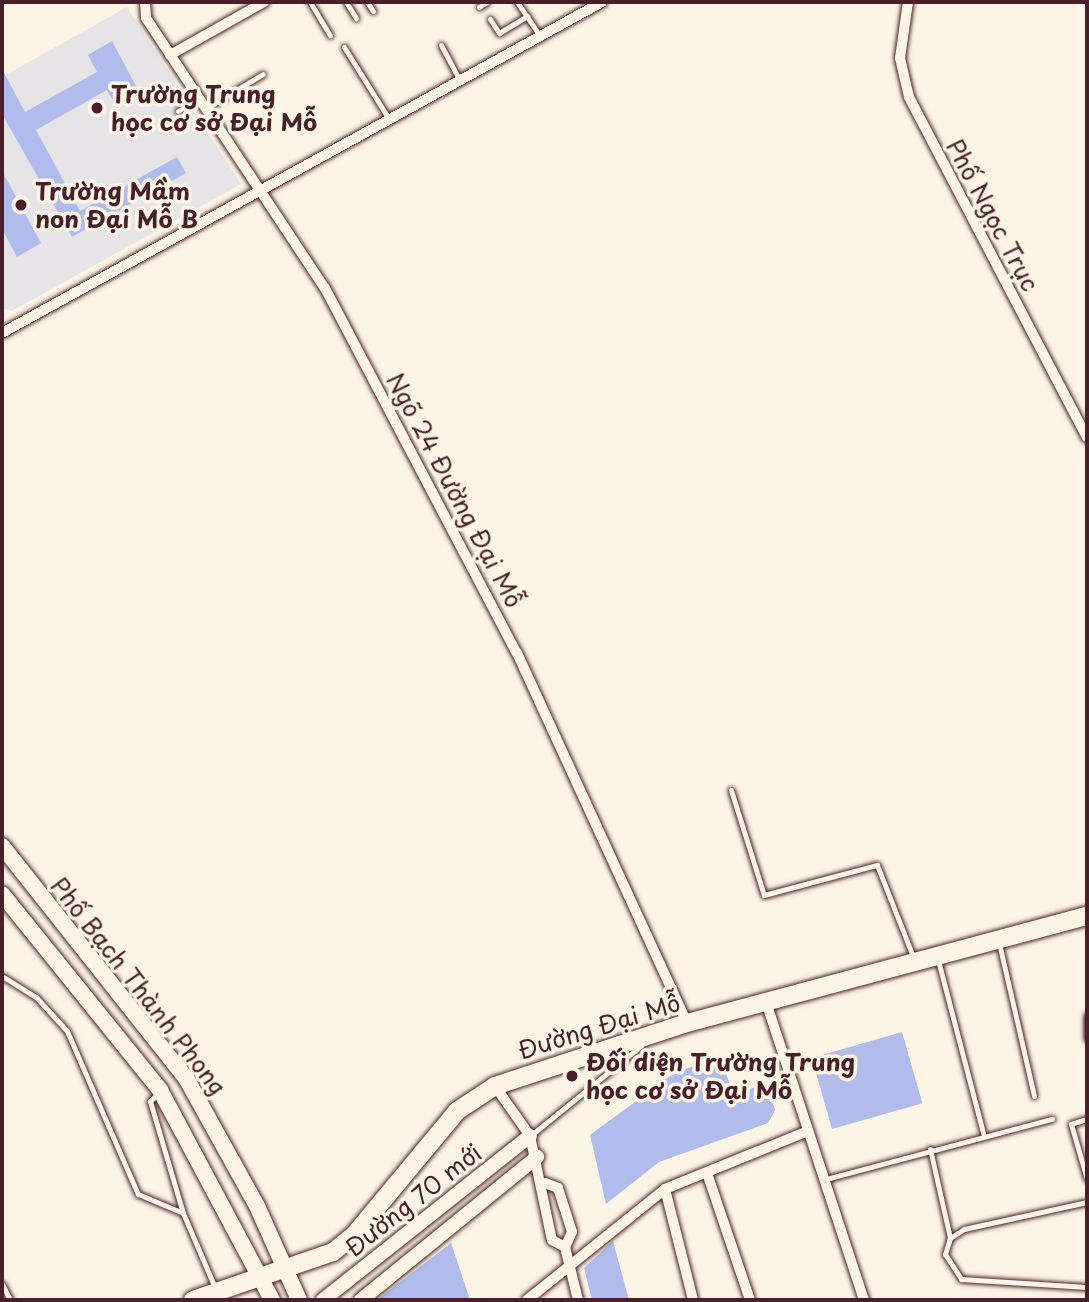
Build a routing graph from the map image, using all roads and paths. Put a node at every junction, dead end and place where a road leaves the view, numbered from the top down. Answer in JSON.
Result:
{"nodes":[{"id":1,"x":145,"y":2,"type":"edge"},
{"id":2,"x":264,"y":2,"type":"edge"},
{"id":3,"x":310,"y":2,"type":"edge"},
{"id":4,"x":345,"y":2,"type":"edge"},
{"id":5,"x":367,"y":2,"type":"edge"},
{"id":6,"x":487,"y":2,"type":"edge"},
{"id":7,"x":517,"y":2,"type":"edge"},
{"id":8,"x":602,"y":2,"type":"edge"},
{"id":9,"x":908,"y":2,"type":"edge"},
{"id":10,"x":479,"y":7,"type":"dead end"},
{"id":11,"x":373,"y":11,"type":"dead end"},
{"id":12,"x":527,"y":16,"type":"junction"},
{"id":13,"x":356,"y":18,"type":"dead end"},
{"id":14,"x":489,"y":19,"type":"dead end"},
{"id":15,"x":330,"y":35,"type":"dead end"},
{"id":16,"x":540,"y":36,"type":"junction"},
{"id":17,"x":442,"y":45,"type":"dead end"},
{"id":18,"x":344,"y":47,"type":"dead end"},
{"id":19,"x":170,"y":55,"type":"junction"},
{"id":20,"x":263,"y":74,"type":"dead end"},
{"id":21,"x":460,"y":80,"type":"junction"},
{"id":22,"x":199,"y":97,"type":"junction"},
{"id":23,"x":206,"y":108,"type":"junction"},
{"id":24,"x":178,"y":111,"type":"dead end"},
{"id":25,"x":389,"y":119,"type":"junction"},
{"id":26,"x":261,"y":189,"type":"junction"},
{"id":27,"x":3,"y":329,"type":"edge"},
{"id":28,"x":1087,"y":437,"type":"edge"},
{"id":29,"x":731,"y":790,"type":"dead end"},
{"id":30,"x":2,"y":846,"type":"edge"},
{"id":31,"x":2,"y":894,"type":"edge"},
{"id":32,"x":1087,"y":916,"type":"edge"},
{"id":33,"x":998,"y":940,"type":"junction"},
{"id":34,"x":937,"y":957,"type":"junction"},
{"id":35,"x":916,"y":962,"type":"junction"},
{"id":36,"x":2,"y":976,"type":"edge"},
{"id":37,"x":767,"y":1005,"type":"junction"},
{"id":38,"x":1087,"y":1015,"type":"edge"},
{"id":39,"x":687,"y":1023,"type":"junction"},
{"id":40,"x":658,"y":1032,"type":"junction"},
{"id":41,"x":1087,"y":1039,"type":"edge"},
{"id":42,"x":495,"y":1086,"type":"junction"},
{"id":43,"x":160,"y":1090,"type":"junction"},
{"id":44,"x":1034,"y":1097,"type":"dead end"},
{"id":45,"x":1052,"y":1119,"type":"dead end"},
{"id":46,"x":1087,"y":1119,"type":"edge"},
{"id":47,"x":808,"y":1131,"type":"junction"},
{"id":48,"x":983,"y":1133,"type":"junction"},
{"id":49,"x":530,"y":1136,"type":"junction"},
{"id":50,"x":930,"y":1149,"type":"junction"},
{"id":51,"x":537,"y":1157,"type":"junction"},
{"id":52,"x":708,"y":1173,"type":"junction"},
{"id":53,"x":826,"y":1179,"type":"junction"},
{"id":54,"x":1087,"y":1179,"type":"edge"},
{"id":55,"x":545,"y":1183,"type":"junction"},
{"id":56,"x":665,"y":1189,"type":"junction"},
{"id":57,"x":1087,"y":1202,"type":"edge"},
{"id":58,"x":183,"y":1213,"type":"junction"},
{"id":59,"x":950,"y":1238,"type":"junction"},
{"id":60,"x":565,"y":1247,"type":"junction"},
{"id":61,"x":569,"y":1266,"type":"junction"},
{"id":62,"x":287,"y":1273,"type":"junction"},
{"id":63,"x":2,"y":1284,"type":"edge"},
{"id":64,"x":1087,"y":1287,"type":"edge"},
{"id":65,"x":217,"y":1293,"type":"junction"},
{"id":66,"x":268,"y":1293,"type":"edge"},
{"id":67,"x":10,"y":1300,"type":"edge"},
{"id":68,"x":193,"y":1300,"type":"edge"},
{"id":69,"x":299,"y":1300,"type":"edge"},
{"id":70,"x":323,"y":1300,"type":"edge"},
{"id":71,"x":361,"y":1300,"type":"edge"},
{"id":72,"x":527,"y":1300,"type":"edge"},
{"id":73,"x":578,"y":1300,"type":"edge"},
{"id":74,"x":693,"y":1300,"type":"edge"},
{"id":75,"x":750,"y":1300,"type":"edge"},
{"id":76,"x":864,"y":1300,"type":"edge"}],
"edges":[{"from":1,"to":19,"type":"street","name":"Ngõ 24 Đường Đại Mỗ"},
{"from":2,"to":19,"type":"street"},
{"from":3,"to":15,"type":"lane"},
{"from":4,"to":13,"type":"lane"},
{"from":5,"to":11,"type":"lane"},
{"from":6,"to":10,"type":"lane"},
{"from":7,"to":12,"type":"lane"},
{"from":8,"to":16,"type":"street"},
{"from":9,"to":28,"type":"street","name":"Phố Ngọc Trục"},
{"from":12,"to":14,"type":"lane"},
{"from":12,"to":16,"type":"lane"},
{"from":16,"to":21,"type":"street"},
{"from":17,"to":21,"type":"lane"},
{"from":18,"to":25,"type":"lane"},
{"from":19,"to":22,"type":"street","name":"Ngõ 24 Đường Đại Mỗ"},
{"from":20,"to":23,"type":"lane"},
{"from":21,"to":25,"type":"street"},
{"from":22,"to":23,"type":"street","name":"Ngõ 24 Đường Đại Mỗ"},
{"from":22,"to":24,"type":"lane"},
{"from":23,"to":26,"type":"street","name":"Ngõ 24 Đường Đại Mỗ"},
{"from":25,"to":26,"type":"street"},
{"from":26,"to":27,"type":"street"},
{"from":26,"to":39,"type":"street","name":"Ngõ 24 Đường Đại Mỗ"},
{"from":29,"to":35,"type":"lane"},
{"from":30,"to":62,"type":"main road","name":"Phố Bạch Thành Phong"},
{"from":31,"to":43,"type":"main road","name":"Phố Bạch Thành Phong"},
{"from":32,"to":33,"type":"main road","name":"Đường Đại Mỗ"},
{"from":33,"to":34,"type":"main road","name":"Đường Đại Mỗ"},
{"from":33,"to":44,"type":"lane"},
{"from":34,"to":35,"type":"main road","name":"Đường Đại Mỗ"},
{"from":34,"to":48,"type":"lane"},
{"from":35,"to":37,"type":"main road","name":"Đường Đại Mỗ"},
{"from":36,"to":58,"type":"lane"},
{"from":37,"to":39,"type":"main road","name":"Đường Đại Mỗ"},
{"from":37,"to":47,"type":"street"},
{"from":38,"to":41,"type":"lane"},
{"from":39,"to":40,"type":"main road","name":"Đường Đại Mỗ"},
{"from":40,"to":42,"type":"main road","name":"Đường Đại Mỗ"},
{"from":40,"to":49,"type":"lane"},
{"from":42,"to":49,"type":"street"},
{"from":42,"to":62,"type":"main road","name":"Đường Đại Mỗ"},
{"from":43,"to":58,"type":"lane"},
{"from":43,"to":66,"type":"main road","name":"Phố Bạch Thành Phong"},
{"from":45,"to":48,"type":"lane"},
{"from":46,"to":54,"type":"lane"},
{"from":47,"to":52,"type":"street"},
{"from":47,"to":53,"type":"street"},
{"from":48,"to":50,"type":"lane"},
{"from":49,"to":51,"type":"street"},
{"from":49,"to":70,"type":"street","name":"Đường 70 mới"},
{"from":50,"to":53,"type":"lane"},
{"from":50,"to":59,"type":"lane"},
{"from":51,"to":55,"type":"street"},
{"from":51,"to":71,"type":"street","name":"Đường 70 mới"},
{"from":52,"to":56,"type":"street"},
{"from":52,"to":75,"type":"street"},
{"from":53,"to":76,"type":"street"},
{"from":55,"to":60,"type":"street"},
{"from":55,"to":60,"type":"street"},
{"from":56,"to":61,"type":"street"},
{"from":56,"to":74,"type":"street"},
{"from":57,"to":59,"type":"lane"},
{"from":58,"to":65,"type":"lane"},
{"from":59,"to":64,"type":"lane"},
{"from":60,"to":61,"type":"street"},
{"from":61,"to":72,"type":"street"},
{"from":61,"to":73,"type":"street"},
{"from":62,"to":66,"type":"main road","name":"Đường Đại Mỗ"},
{"from":62,"to":69,"type":"main road","name":"Phố Bạch Thành Phong"},
{"from":63,"to":67,"type":"lane"},
{"from":65,"to":66,"type":"main road","name":"Đường Đại Mỗ"},
{"from":65,"to":68,"type":"main road","name":"Đường Đại Mỗ"}]}
